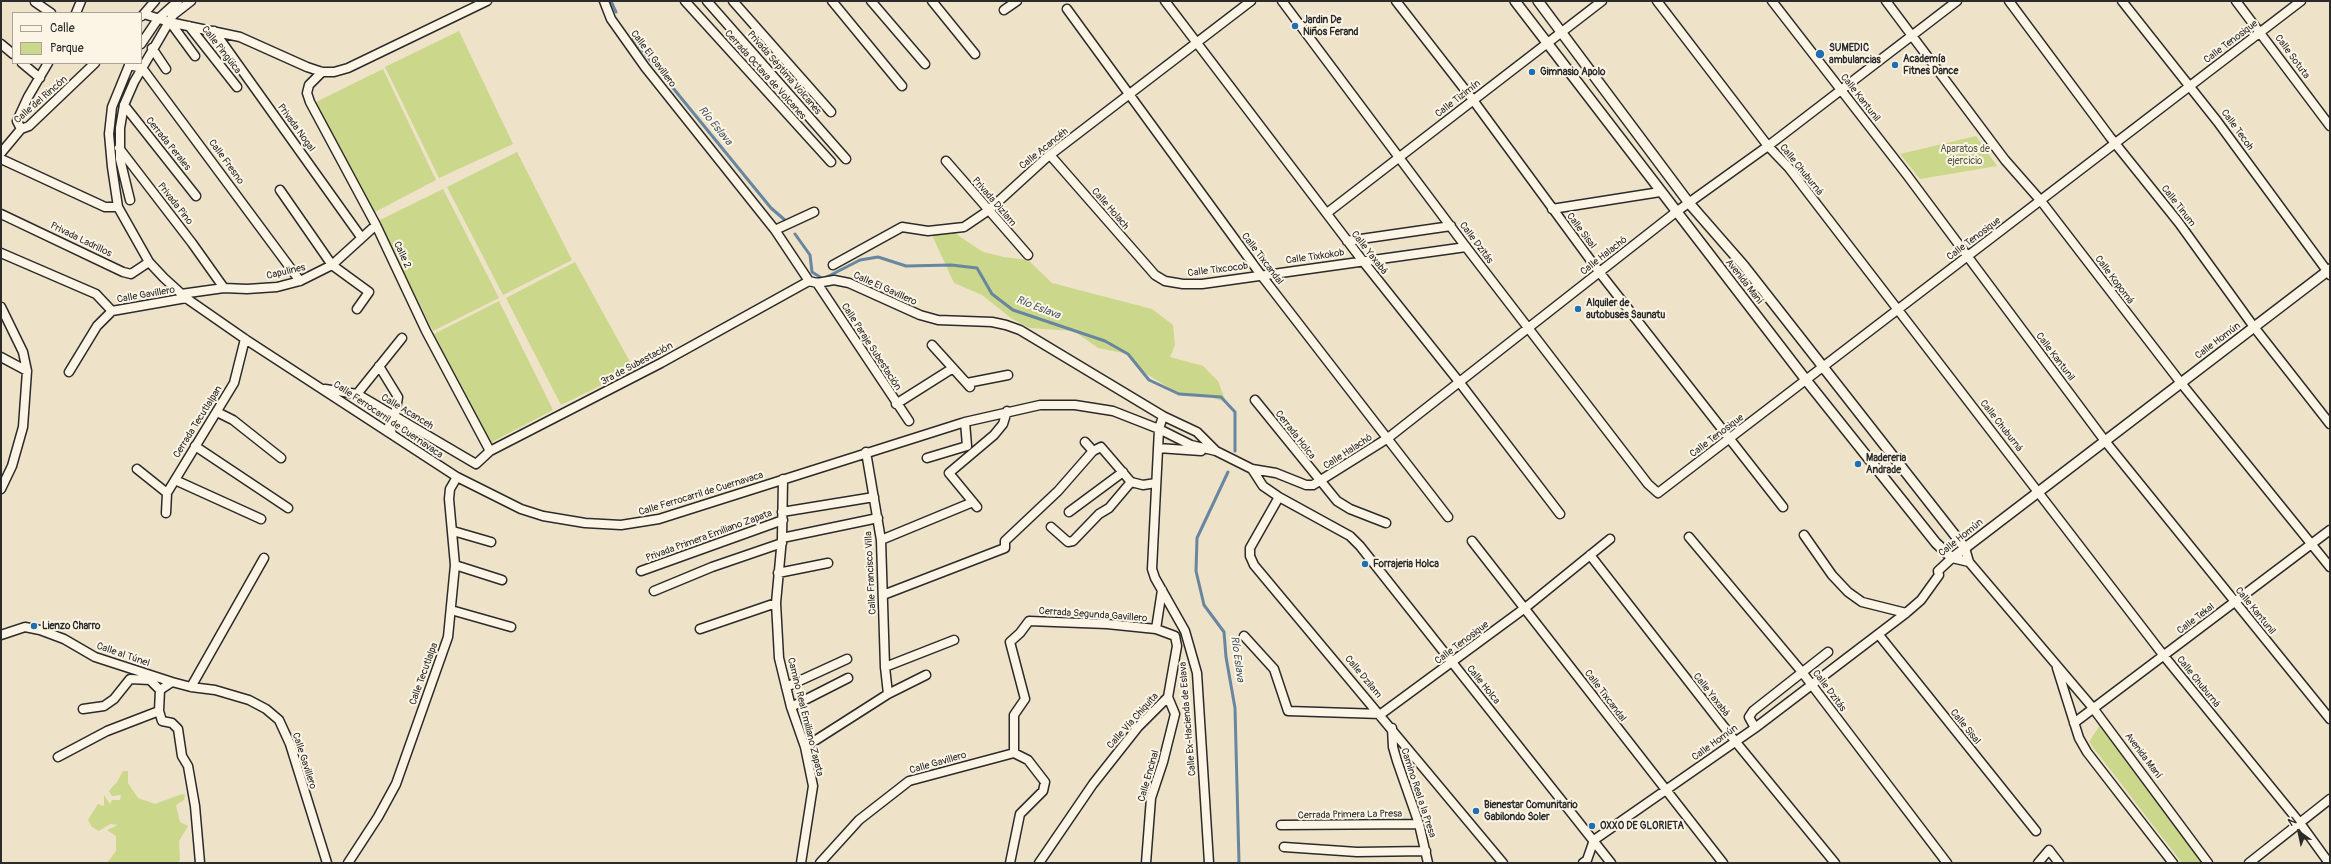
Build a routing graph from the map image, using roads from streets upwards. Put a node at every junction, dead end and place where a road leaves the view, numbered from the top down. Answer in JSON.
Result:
{"nodes":[{"id":1,"x":81,"y":1,"type":"edge"},
{"id":2,"x":155,"y":1,"type":"edge"},
{"id":3,"x":178,"y":1,"type":"edge"},
{"id":4,"x":191,"y":1,"type":"edge"},
{"id":5,"x":487,"y":1,"type":"edge"},
{"id":6,"x":604,"y":1,"type":"edge"},
{"id":7,"x":685,"y":1,"type":"edge"},
{"id":8,"x":707,"y":1,"type":"edge"},
{"id":9,"x":733,"y":1,"type":"edge"},
{"id":10,"x":832,"y":1,"type":"edge"},
{"id":11,"x":871,"y":1,"type":"edge"},
{"id":12,"x":932,"y":1,"type":"edge"},
{"id":13,"x":1017,"y":1,"type":"edge"},
{"id":14,"x":1165,"y":1,"type":"edge"},
{"id":15,"x":1251,"y":1,"type":"edge"},
{"id":16,"x":1282,"y":1,"type":"edge"},
{"id":17,"x":1396,"y":1,"type":"edge"},
{"id":18,"x":1515,"y":1,"type":"edge"},
{"id":19,"x":1538,"y":1,"type":"edge"},
{"id":20,"x":1602,"y":1,"type":"edge"},
{"id":21,"x":1657,"y":1,"type":"edge"},
{"id":22,"x":1772,"y":1,"type":"edge"},
{"id":23,"x":1886,"y":1,"type":"edge"},
{"id":24,"x":1957,"y":1,"type":"edge"},
{"id":25,"x":2010,"y":1,"type":"edge"},
{"id":26,"x":2122,"y":1,"type":"edge"},
{"id":27,"x":2236,"y":1,"type":"edge"},
{"id":28,"x":2301,"y":1,"type":"edge"},
{"id":29,"x":35,"y":2,"type":"edge"},
{"id":30,"x":1067,"y":9,"type":"dead end"},
{"id":31,"x":1004,"y":10,"type":"dead end"},
{"id":32,"x":50,"y":12,"type":"edge"},
{"id":33,"x":76,"y":12,"type":"edge"},
{"id":34,"x":142,"y":15,"type":"edge"},
{"id":35,"x":158,"y":19,"type":"junction"},
{"id":36,"x":169,"y":22,"type":"junction"},
{"id":37,"x":189,"y":26,"type":"junction"},
{"id":38,"x":214,"y":31,"type":"junction"},
{"id":39,"x":1561,"y":32,"type":"junction"},
{"id":40,"x":2261,"y":32,"type":"junction"},
{"id":41,"x":1912,"y":34,"type":"junction"},
{"id":42,"x":1197,"y":42,"type":"junction"},
{"id":43,"x":142,"y":43,"type":"edge"},
{"id":44,"x":1547,"y":43,"type":"junction"},
{"id":45,"x":1,"y":44,"type":"edge"},
{"id":46,"x":152,"y":48,"type":"junction"},
{"id":47,"x":12,"y":53,"type":"edge"},
{"id":48,"x":975,"y":54,"type":"dead end"},
{"id":49,"x":195,"y":56,"type":"dead end"},
{"id":50,"x":23,"y":64,"type":"edge"},
{"id":51,"x":47,"y":64,"type":"edge"},
{"id":52,"x":94,"y":64,"type":"edge"},
{"id":53,"x":129,"y":64,"type":"edge"},
{"id":54,"x":925,"y":64,"type":"dead end"},
{"id":55,"x":142,"y":68,"type":"junction"},
{"id":56,"x":166,"y":69,"type":"dead end"},
{"id":57,"x":322,"y":72,"type":"junction"},
{"id":58,"x":40,"y":78,"type":"junction"},
{"id":59,"x":902,"y":86,"type":"dead end"},
{"id":60,"x":2190,"y":86,"type":"junction"},
{"id":61,"x":237,"y":87,"type":"dead end"},
{"id":62,"x":1841,"y":90,"type":"junction"},
{"id":63,"x":1128,"y":95,"type":"junction"},
{"id":64,"x":1473,"y":100,"type":"junction"},
{"id":65,"x":124,"y":105,"type":"junction"},
{"id":66,"x":831,"y":112,"type":"dead end"},
{"id":67,"x":2330,"y":126,"type":"edge"},
{"id":68,"x":21,"y":129,"type":"junction"},
{"id":69,"x":109,"y":134,"type":"junction"},
{"id":70,"x":2115,"y":144,"type":"junction"},
{"id":71,"x":1768,"y":146,"type":"junction"},
{"id":72,"x":119,"y":148,"type":"junction"},
{"id":73,"x":1,"y":153,"type":"edge"},
{"id":74,"x":1050,"y":155,"type":"junction"},
{"id":75,"x":1400,"y":157,"type":"junction"},
{"id":76,"x":1,"y":159,"type":"edge"},
{"id":77,"x":846,"y":159,"type":"dead end"},
{"id":78,"x":946,"y":161,"type":"dead end"},
{"id":79,"x":831,"y":162,"type":"dead end"},
{"id":80,"x":280,"y":190,"type":"dead end"},
{"id":81,"x":1660,"y":192,"type":"junction"},
{"id":82,"x":196,"y":196,"type":"dead end"},
{"id":83,"x":130,"y":200,"type":"dead end"},
{"id":84,"x":2041,"y":201,"type":"junction"},
{"id":85,"x":1689,"y":203,"type":"junction"},
{"id":86,"x":118,"y":207,"type":"junction"},
{"id":87,"x":1552,"y":209,"type":"junction"},
{"id":88,"x":989,"y":210,"type":"junction"},
{"id":89,"x":814,"y":212,"type":"dead end"},
{"id":90,"x":1676,"y":212,"type":"junction"},
{"id":91,"x":1327,"y":213,"type":"junction"},
{"id":92,"x":1,"y":214,"type":"edge"},
{"id":93,"x":376,"y":224,"type":"junction"},
{"id":94,"x":1451,"y":226,"type":"junction"},
{"id":95,"x":775,"y":230,"type":"junction"},
{"id":96,"x":361,"y":237,"type":"junction"},
{"id":97,"x":1347,"y":241,"type":"junction"},
{"id":98,"x":1466,"y":246,"type":"junction"},
{"id":99,"x":1,"y":254,"type":"edge"},
{"id":100,"x":1028,"y":255,"type":"dead end"},
{"id":101,"x":1968,"y":256,"type":"junction"},
{"id":102,"x":1362,"y":260,"type":"junction"},
{"id":103,"x":150,"y":262,"type":"junction"},
{"id":104,"x":332,"y":265,"type":"junction"},
{"id":105,"x":832,"y":265,"type":"dead end"},
{"id":106,"x":2329,"y":272,"type":"edge"},
{"id":107,"x":1600,"y":273,"type":"junction"},
{"id":108,"x":1155,"y":275,"type":"joint"},
{"id":109,"x":1261,"y":275,"type":"junction"},
{"id":110,"x":300,"y":281,"type":"junction"},
{"id":111,"x":813,"y":282,"type":"junction"},
{"id":112,"x":224,"y":288,"type":"junction"},
{"id":113,"x":184,"y":296,"type":"junction"},
{"id":114,"x":1,"y":307,"type":"edge"},
{"id":115,"x":357,"y":310,"type":"dead end"},
{"id":116,"x":1898,"y":310,"type":"junction"},
{"id":117,"x":112,"y":311,"type":"junction"},
{"id":118,"x":1529,"y":327,"type":"junction"},
{"id":119,"x":2254,"y":327,"type":"junction"},
{"id":120,"x":402,"y":338,"type":"dead end"},
{"id":121,"x":245,"y":339,"type":"junction"},
{"id":122,"x":932,"y":346,"type":"dead end"},
{"id":123,"x":1,"y":357,"type":"edge"},
{"id":124,"x":379,"y":366,"type":"junction"},
{"id":125,"x":1824,"y":366,"type":"junction"},
{"id":126,"x":953,"y":368,"type":"junction"},
{"id":127,"x":27,"y":371,"type":"junction"},
{"id":128,"x":69,"y":372,"type":"dead end"},
{"id":129,"x":1008,"y":375,"type":"dead end"},
{"id":130,"x":1806,"y":380,"type":"junction"},
{"id":131,"x":1460,"y":383,"type":"junction"},
{"id":132,"x":2181,"y":383,"type":"junction"},
{"id":133,"x":324,"y":389,"type":"junction"},
{"id":134,"x":357,"y":394,"type":"junction"},
{"id":135,"x":1255,"y":400,"type":"dead end"},
{"id":136,"x":896,"y":404,"type":"junction"},
{"id":137,"x":1007,"y":411,"type":"junction"},
{"id":138,"x":217,"y":412,"type":"junction"},
{"id":139,"x":395,"y":415,"type":"junction"},
{"id":140,"x":1163,"y":416,"type":"junction"},
{"id":141,"x":909,"y":422,"type":"dead end"},
{"id":142,"x":965,"y":422,"type":"junction"},
{"id":143,"x":2330,"y":424,"type":"edge"},
{"id":144,"x":1159,"y":429,"type":"junction"},
{"id":145,"x":392,"y":434,"type":"junction"},
{"id":146,"x":1388,"y":438,"type":"junction"},
{"id":147,"x":1730,"y":439,"type":"junction"},
{"id":148,"x":2105,"y":441,"type":"junction"},
{"id":149,"x":1085,"y":442,"type":"dead end"},
{"id":150,"x":195,"y":446,"type":"junction"},
{"id":151,"x":1158,"y":448,"type":"junction"},
{"id":152,"x":490,"y":451,"type":"junction"},
{"id":153,"x":1093,"y":451,"type":"junction"},
{"id":154,"x":1216,"y":451,"type":"junction"},
{"id":155,"x":866,"y":452,"type":"junction"},
{"id":156,"x":281,"y":458,"type":"dead end"},
{"id":157,"x":926,"y":458,"type":"dead end"},
{"id":158,"x":476,"y":464,"type":"joint"},
{"id":159,"x":137,"y":469,"type":"dead end"},
{"id":160,"x":1252,"y":469,"type":"junction"},
{"id":161,"x":1123,"y":472,"type":"junction"},
{"id":162,"x":457,"y":477,"type":"junction"},
{"id":163,"x":783,"y":479,"type":"junction"},
{"id":164,"x":175,"y":480,"type":"junction"},
{"id":165,"x":1131,"y":482,"type":"junction"},
{"id":166,"x":1320,"y":482,"type":"junction"},
{"id":167,"x":1156,"y":484,"type":"junction"},
{"id":168,"x":1,"y":489,"type":"edge"},
{"id":169,"x":2039,"y":491,"type":"junction"},
{"id":170,"x":168,"y":492,"type":"junction"},
{"id":171,"x":1658,"y":493,"type":"joint"},
{"id":172,"x":1279,"y":497,"type":"junction"},
{"id":173,"x":874,"y":498,"type":"junction"},
{"id":174,"x":1784,"y":507,"type":"dead end"},
{"id":175,"x":288,"y":508,"type":"dead end"},
{"id":176,"x":782,"y":512,"type":"junction"},
{"id":177,"x":1069,"y":512,"type":"dead end"},
{"id":178,"x":166,"y":513,"type":"dead end"},
{"id":179,"x":1560,"y":514,"type":"dead end"},
{"id":180,"x":1448,"y":517,"type":"dead end"},
{"id":181,"x":878,"y":518,"type":"junction"},
{"id":182,"x":261,"y":519,"type":"dead end"},
{"id":183,"x":782,"y":520,"type":"junction"},
{"id":184,"x":1386,"y":523,"type":"dead end"},
{"id":185,"x":1052,"y":527,"type":"dead end"},
{"id":186,"x":2330,"y":530,"type":"edge"},
{"id":187,"x":453,"y":531,"type":"junction"},
{"id":188,"x":1804,"y":535,"type":"dead end"},
{"id":189,"x":1689,"y":537,"type":"dead end"},
{"id":190,"x":1610,"y":539,"type":"dead end"},
{"id":191,"x":782,"y":540,"type":"junction"},
{"id":192,"x":881,"y":540,"type":"junction"},
{"id":193,"x":1472,"y":541,"type":"dead end"},
{"id":194,"x":491,"y":542,"type":"dead end"},
{"id":195,"x":2312,"y":544,"type":"junction"},
{"id":196,"x":1965,"y":548,"type":"junction"},
{"id":197,"x":1590,"y":555,"type":"junction"},
{"id":198,"x":264,"y":558,"type":"dead end"},
{"id":199,"x":1952,"y":558,"type":"junction"},
{"id":200,"x":1969,"y":562,"type":"junction"},
{"id":201,"x":828,"y":563,"type":"dead end"},
{"id":202,"x":455,"y":565,"type":"junction"},
{"id":203,"x":2330,"y":568,"type":"edge"},
{"id":204,"x":641,"y":571,"type":"dead end"},
{"id":205,"x":778,"y":573,"type":"junction"},
{"id":206,"x":502,"y":580,"type":"dead end"},
{"id":207,"x":1162,"y":590,"type":"junction"},
{"id":208,"x":654,"y":591,"type":"dead end"},
{"id":209,"x":883,"y":595,"type":"junction"},
{"id":210,"x":2235,"y":602,"type":"junction"},
{"id":211,"x":776,"y":603,"type":"junction"},
{"id":212,"x":1525,"y":608,"type":"junction"},
{"id":213,"x":451,"y":610,"type":"junction"},
{"id":214,"x":1906,"y":613,"type":"junction"},
{"id":215,"x":510,"y":627,"type":"dead end"},
{"id":216,"x":700,"y":629,"type":"dead end"},
{"id":217,"x":1156,"y":630,"type":"junction"},
{"id":218,"x":1879,"y":634,"type":"junction"},
{"id":219,"x":1,"y":635,"type":"edge"},
{"id":220,"x":1244,"y":636,"type":"dead end"},
{"id":221,"x":954,"y":640,"type":"dead end"},
{"id":222,"x":1828,"y":652,"type":"dead end"},
{"id":223,"x":2164,"y":656,"type":"junction"},
{"id":224,"x":847,"y":659,"type":"dead end"},
{"id":225,"x":1453,"y":663,"type":"junction"},
{"id":226,"x":2056,"y":666,"type":"junction"},
{"id":227,"x":885,"y":667,"type":"junction"},
{"id":228,"x":1802,"y":672,"type":"junction"},
{"id":229,"x":926,"y":675,"type":"dead end"},
{"id":230,"x":848,"y":678,"type":"dead end"},
{"id":231,"x":172,"y":682,"type":"junction"},
{"id":232,"x":1812,"y":685,"type":"junction"},
{"id":233,"x":191,"y":687,"type":"junction"},
{"id":234,"x":786,"y":687,"type":"junction"},
{"id":235,"x":160,"y":690,"type":"junction"},
{"id":236,"x":888,"y":694,"type":"junction"},
{"id":237,"x":1168,"y":697,"type":"junction"},
{"id":238,"x":791,"y":707,"type":"junction"},
{"id":239,"x":2093,"y":708,"type":"junction"},
{"id":240,"x":84,"y":709,"type":"dead end"},
{"id":241,"x":159,"y":711,"type":"junction"},
{"id":242,"x":1381,"y":714,"type":"junction"},
{"id":243,"x":2330,"y":719,"type":"edge"},
{"id":244,"x":2074,"y":723,"type":"junction"},
{"id":245,"x":1392,"y":728,"type":"junction"},
{"id":246,"x":1755,"y":728,"type":"junction"},
{"id":247,"x":1735,"y":741,"type":"junction"},
{"id":248,"x":805,"y":747,"type":"junction"},
{"id":249,"x":1014,"y":753,"type":"junction"},
{"id":250,"x":58,"y":757,"type":"dead end"},
{"id":251,"x":1666,"y":792,"type":"junction"},
{"id":252,"x":2330,"y":799,"type":"edge"},
{"id":253,"x":2300,"y":823,"type":"junction"},
{"id":254,"x":1419,"y":824,"type":"junction"},
{"id":255,"x":1281,"y":826,"type":"dead end"},
{"id":256,"x":2036,"y":831,"type":"dead end"},
{"id":257,"x":1594,"y":840,"type":"junction"},
{"id":258,"x":1284,"y":847,"type":"dead end"},
{"id":259,"x":1426,"y":851,"type":"junction"},
{"id":260,"x":200,"y":863,"type":"edge"},
{"id":261,"x":326,"y":863,"type":"edge"},
{"id":262,"x":348,"y":863,"type":"edge"},
{"id":263,"x":801,"y":863,"type":"edge"},
{"id":264,"x":820,"y":863,"type":"edge"},
{"id":265,"x":1010,"y":863,"type":"edge"},
{"id":266,"x":1039,"y":863,"type":"edge"},
{"id":267,"x":1146,"y":863,"type":"edge"},
{"id":268,"x":1209,"y":863,"type":"edge"},
{"id":269,"x":1428,"y":863,"type":"edge"},
{"id":270,"x":1503,"y":863,"type":"edge"},
{"id":271,"x":1583,"y":863,"type":"edge"},
{"id":272,"x":1611,"y":863,"type":"edge"},
{"id":273,"x":1723,"y":863,"type":"edge"},
{"id":274,"x":1835,"y":863,"type":"edge"},
{"id":275,"x":1947,"y":863,"type":"edge"},
{"id":276,"x":2038,"y":863,"type":"edge"},
{"id":277,"x":2059,"y":863,"type":"edge"},
{"id":278,"x":2173,"y":863,"type":"edge"},
{"id":279,"x":2208,"y":863,"type":"edge"},
{"id":280,"x":2248,"y":863,"type":"edge"},
{"id":281,"x":2329,"y":863,"type":"edge"}],
"edges":[{"from":1,"to":33,"type":"street"},
{"from":2,"to":34,"type":"street"},
{"from":3,"to":35,"type":"street"},
{"from":4,"to":36,"type":"street"},
{"from":5,"to":57,"type":"street"},
{"from":6,"to":95,"type":"street","name":"Calle El Gavillero"},
{"from":7,"to":79,"type":"street","name":"Cerrada Octava de Volcanes"},
{"from":8,"to":77,"type":"street","name":"Privada Séptima Volcanes"},
{"from":9,"to":66,"type":"street"},
{"from":10,"to":59,"type":"street"},
{"from":11,"to":54,"type":"street"},
{"from":12,"to":48,"type":"street"},
{"from":13,"to":31,"type":"street"},
{"from":14,"to":42,"type":"street","name":"Calle Yaxabá"},
{"from":15,"to":42,"type":"street","name":"Calle Acancéh"},
{"from":16,"to":75,"type":"street","name":"Calle Dzitás"},
{"from":17,"to":64,"type":"street","name":"Calle Sisal"},
{"from":18,"to":44,"type":"street","name":"Avenida Maní"},
{"from":19,"to":39,"type":"street","name":"Avenida Maní"},
{"from":20,"to":39,"type":"street","name":"Calle Tizimín"},
{"from":21,"to":71,"type":"street","name":"Calle Chuburná"},
{"from":22,"to":62,"type":"street","name":"Calle Kantunil"},
{"from":23,"to":41,"type":"street","name":"Calle Kopomá"},
{"from":24,"to":41,"type":"street","name":"Calle Halachó"},
{"from":25,"to":70,"type":"street","name":"Calle Tinum"},
{"from":26,"to":60,"type":"street","name":"Calle Tecoh"},
{"from":27,"to":40,"type":"street","name":"Calle Sotuta"},
{"from":28,"to":40,"type":"street","name":"Calle Tenosique"},
{"from":29,"to":32,"type":"street"},
{"from":30,"to":63,"type":"street","name":"Calle Tixcandal"},
{"from":34,"to":35,"type":"street"},
{"from":35,"to":36,"type":"street"},
{"from":35,"to":43,"type":"street"},
{"from":36,"to":37,"type":"street"},
{"from":36,"to":46,"type":"street"},
{"from":36,"to":49,"type":"street"},
{"from":37,"to":38,"type":"street"},
{"from":37,"to":61,"type":"street","name":"Calle Pingüica"},
{"from":38,"to":57,"type":"street"},
{"from":38,"to":96,"type":"street","name":"Privada Nogal"},
{"from":39,"to":44,"type":"street","name":"Calle Tizimín"},
{"from":39,"to":85,"type":"street","name":"Avenida Maní"},
{"from":40,"to":60,"type":"street","name":"Calle Tenosique"},
{"from":40,"to":67,"type":"street","name":"Calle Sotuta"},
{"from":41,"to":62,"type":"street","name":"Calle Halachó"},
{"from":41,"to":84,"type":"street","name":"Calle Kopomá"},
{"from":42,"to":63,"type":"street","name":"Calle Acancéh"},
{"from":42,"to":91,"type":"street","name":"Calle Yaxabá"},
{"from":44,"to":64,"type":"street","name":"Calle Tizimín"},
{"from":44,"to":81,"type":"street","name":"Avenida Maní"},
{"from":45,"to":47,"type":"street"},
{"from":46,"to":55,"type":"street"},
{"from":46,"to":56,"type":"street"},
{"from":50,"to":58,"type":"street"},
{"from":51,"to":58,"type":"street"},
{"from":52,"to":68,"type":"street","name":"Calle del Rincón"},
{"from":53,"to":55,"type":"street"},
{"from":53,"to":69,"type":"street","name":"Calle Ferrocarril de Cuernavaca"},
{"from":55,"to":65,"type":"street"},
{"from":55,"to":110,"type":"street","name":"Calle Fresno"},
{"from":57,"to":93,"type":"street","name":"Calle 2"},
{"from":58,"to":68,"type":"street"},
{"from":60,"to":70,"type":"street","name":"Calle Tenosique"},
{"from":60,"to":106,"type":"street","name":"Calle Tecoh"},
{"from":62,"to":71,"type":"street","name":"Calle Halachó"},
{"from":62,"to":101,"type":"street","name":"Calle Kantunil"},
{"from":63,"to":74,"type":"street","name":"Calle Acancéh"},
{"from":63,"to":109,"type":"street","name":"Calle Tixcandal"},
{"from":64,"to":75,"type":"street","name":"Calle Tizimín"},
{"from":64,"to":87,"type":"street","name":"Calle Sisal"},
{"from":65,"to":72,"type":"street"},
{"from":65,"to":82,"type":"street","name":"Cerrada Perales"},
{"from":68,"to":73,"type":"street","name":"Calle del Rincón"},
{"from":69,"to":72,"type":"street","name":"Privada Pino"},
{"from":69,"to":86,"type":"street","name":"Calle Ferrocarril de Cuernavaca"},
{"from":70,"to":84,"type":"street","name":"Calle Tenosique"},
{"from":70,"to":119,"type":"street","name":"Calle Tinum"},
{"from":71,"to":85,"type":"street","name":"Calle Halachó"},
{"from":71,"to":116,"type":"street","name":"Calle Chuburná"},
{"from":72,"to":83,"type":"street"},
{"from":72,"to":112,"type":"street","name":"Privada Pino"},
{"from":74,"to":88,"type":"street","name":"Calle Acancéh"},
{"from":74,"to":108,"type":"street","name":"Calle Holach"},
{"from":75,"to":91,"type":"street","name":"Calle Tizimín"},
{"from":75,"to":94,"type":"street","name":"Calle Dzitás"},
{"from":76,"to":86,"type":"street"},
{"from":78,"to":88,"type":"street","name":"Privada Dizlam"},
{"from":80,"to":104,"type":"street"},
{"from":81,"to":87,"type":"street"},
{"from":81,"to":90,"type":"street","name":"Avenida Maní"},
{"from":84,"to":101,"type":"street","name":"Calle Tenosique"},
{"from":84,"to":132,"type":"street","name":"Calle Kopomá"},
{"from":85,"to":90,"type":"street","name":"Calle Halachó"},
{"from":85,"to":125,"type":"street","name":"Avenida Maní"},
{"from":86,"to":103,"type":"street","name":"Calle Ferrocarril de Cuernavaca"},
{"from":87,"to":107,"type":"street","name":"Calle Sisal"},
{"from":88,"to":100,"type":"street","name":"Privada Dizlam"},
{"from":88,"to":105,"type":"street","name":"Calle Acancéh"},
{"from":89,"to":95,"type":"street"},
{"from":90,"to":107,"type":"street","name":"Calle Halachó"},
{"from":90,"to":130,"type":"street","name":"Avenida Maní"},
{"from":91,"to":97,"type":"street","name":"Calle Yaxabá"},
{"from":92,"to":103,"type":"street","name":"Privada Ladrillos"},
{"from":93,"to":96,"type":"street","name":"Capulines"},
{"from":93,"to":152,"type":"street","name":"Calle 2"},
{"from":94,"to":97,"type":"street"},
{"from":94,"to":98,"type":"street","name":"Calle Dzitás"},
{"from":95,"to":111,"type":"street","name":"Calle El Gavillero"},
{"from":96,"to":104,"type":"street","name":"Capulines"},
{"from":97,"to":102,"type":"street","name":"Calle Yaxabá"},
{"from":98,"to":102,"type":"street","name":"Calle Tixkokob"},
{"from":98,"to":118,"type":"street","name":"Calle Dzitás"},
{"from":99,"to":117,"type":"street"},
{"from":101,"to":116,"type":"street","name":"Calle Tenosique"},
{"from":101,"to":148,"type":"street","name":"Calle Kantunil"},
{"from":102,"to":109,"type":"street","name":"Calle Tixkokob"},
{"from":102,"to":131,"type":"street","name":"Calle Yaxabá"},
{"from":103,"to":113,"type":"street","name":"Calle Ferrocarril de Cuernavaca"},
{"from":104,"to":110,"type":"street","name":"Capulines"},
{"from":104,"to":115,"type":"street"},
{"from":106,"to":119,"type":"street","name":"Calle Homún"},
{"from":107,"to":118,"type":"street","name":"Calle Halachó"},
{"from":107,"to":147,"type":"street","name":"Calle Sisal"},
{"from":108,"to":109,"type":"street","name":"Calle Tixcocob"},
{"from":109,"to":146,"type":"street","name":"Calle Tixcandal"},
{"from":110,"to":112,"type":"street","name":"Capulines"},
{"from":111,"to":136,"type":"street","name":"Calle Paraje Subestación"},
{"from":111,"to":140,"type":"street","name":"Calle El Gavillero"},
{"from":111,"to":152,"type":"street","name":"3ra de Subestación"},
{"from":112,"to":113,"type":"street","name":"Capulines"},
{"from":113,"to":117,"type":"street","name":"Calle Gavillero"},
{"from":113,"to":121,"type":"street","name":"Calle Ferrocarril de Cuernavaca"},
{"from":114,"to":127,"type":"street"},
{"from":116,"to":125,"type":"street","name":"Calle Tenosique"},
{"from":116,"to":169,"type":"street","name":"Calle Chuburná"},
{"from":117,"to":128,"type":"street","name":"Calle Gavillero"},
{"from":118,"to":131,"type":"street","name":"Calle Halachó"},
{"from":118,"to":171,"type":"street","name":"Calle Dzitás"},
{"from":119,"to":132,"type":"street","name":"Calle Homún"},
{"from":119,"to":143,"type":"street","name":"Calle Tinum"},
{"from":120,"to":124,"type":"street"},
{"from":121,"to":133,"type":"street","name":"Calle Ferrocarril de Cuernavaca"},
{"from":121,"to":138,"type":"street","name":"Cerrada Tecutlalpan"},
{"from":122,"to":126,"type":"street"},
{"from":123,"to":127,"type":"street"},
{"from":124,"to":134,"type":"street"},
{"from":124,"to":139,"type":"street"},
{"from":125,"to":130,"type":"street","name":"Calle Tenosique"},
{"from":125,"to":196,"type":"street","name":"Avenida Maní"},
{"from":126,"to":129,"type":"street"},
{"from":126,"to":136,"type":"street"},
{"from":127,"to":168,"type":"street"},
{"from":130,"to":147,"type":"street","name":"Calle Tenosique"},
{"from":130,"to":199,"type":"street","name":"Avenida Maní"},
{"from":131,"to":146,"type":"street","name":"Calle Halachó"},
{"from":131,"to":179,"type":"street","name":"Calle Yaxabá"},
{"from":132,"to":148,"type":"street","name":"Calle Homún"},
{"from":132,"to":195,"type":"street","name":"Calle Kopomá"},
{"from":133,"to":134,"type":"street","name":"Calle Acanceh"},
{"from":133,"to":145,"type":"street","name":"Calle Ferrocarril de Cuernavaca"},
{"from":134,"to":139,"type":"street","name":"Calle Acanceh"},
{"from":135,"to":166,"type":"street","name":"Cerrada Holca"},
{"from":136,"to":141,"type":"street","name":"Calle Paraje Subestación"},
{"from":137,"to":142,"type":"street","name":"Calle Ferrocarril de Cuernavaca"},
{"from":137,"to":144,"type":"street","name":"Calle Ferrocarril de Cuernavaca"},
{"from":137,"to":192,"type":"street"},
{"from":138,"to":150,"type":"street","name":"Cerrada Tecutlalpan"},
{"from":138,"to":156,"type":"street"},
{"from":139,"to":145,"type":"street"},
{"from":139,"to":158,"type":"street","name":"Calle Acanceh"},
{"from":140,"to":144,"type":"street","name":"Calle Ex-Hacienda de Eslava"},
{"from":140,"to":154,"type":"street","name":"Calle El Gavillero"},
{"from":142,"to":155,"type":"street","name":"Calle Ferrocarril de Cuernavaca"},
{"from":142,"to":157,"type":"street"},
{"from":144,"to":151,"type":"street","name":"Calle Ex-Hacienda de Eslava"},
{"from":144,"to":154,"type":"street","name":"Calle Ferrocarril de Cuernavaca"},
{"from":145,"to":162,"type":"street","name":"Calle Ferrocarril de Cuernavaca"},
{"from":146,"to":166,"type":"street","name":"Calle Halachó"},
{"from":146,"to":180,"type":"street","name":"Calle Tixcandal"},
{"from":147,"to":171,"type":"street","name":"Calle Tenosique"},
{"from":147,"to":174,"type":"street","name":"Calle Sisal"},
{"from":148,"to":169,"type":"street","name":"Calle Homún"},
{"from":148,"to":210,"type":"street","name":"Calle Kantunil"},
{"from":149,"to":153,"type":"street"},
{"from":150,"to":164,"type":"street","name":"Cerrada Tecutlalpan"},
{"from":150,"to":175,"type":"street"},
{"from":151,"to":154,"type":"street"},
{"from":151,"to":167,"type":"street","name":"Calle Ex-Hacienda de Eslava"},
{"from":152,"to":158,"type":"street","name":"3ra de Subestación"},
{"from":153,"to":161,"type":"street"},
{"from":153,"to":209,"type":"street"},
{"from":154,"to":160,"type":"street"},
{"from":155,"to":163,"type":"street","name":"Calle Ferrocarril de Cuernavaca"},
{"from":155,"to":173,"type":"street","name":"Calle Francisco Villa"},
{"from":159,"to":170,"type":"street"},
{"from":160,"to":166,"type":"street","name":"Calle Halachó"},
{"from":160,"to":172,"type":"street"},
{"from":161,"to":165,"type":"street"},
{"from":161,"to":177,"type":"street"},
{"from":162,"to":163,"type":"street","name":"Calle Ferrocarril de Cuernavaca"},
{"from":162,"to":187,"type":"street","name":"Calle Tecutlalpa"},
{"from":163,"to":176,"type":"street","name":"Camino Real Emiliano Zapata"},
{"from":164,"to":170,"type":"street","name":"Cerrada Tecutlalpan"},
{"from":164,"to":182,"type":"street"},
{"from":165,"to":167,"type":"street"},
{"from":165,"to":185,"type":"street"},
{"from":166,"to":184,"type":"street","name":"Cerrada Holca"},
{"from":167,"to":207,"type":"street","name":"Calle Ex-Hacienda de Eslava"},
{"from":169,"to":196,"type":"street","name":"Calle Homún"},
{"from":169,"to":223,"type":"street","name":"Calle Chuburná"},
{"from":170,"to":178,"type":"street","name":"Cerrada Tecutlalpan"},
{"from":172,"to":225,"type":"street","name":"Calle Holca"},
{"from":172,"to":242,"type":"street","name":"Calle Dzilam"},
{"from":173,"to":176,"type":"street"},
{"from":173,"to":181,"type":"street","name":"Calle Francisco Villa"},
{"from":176,"to":183,"type":"street","name":"Camino Real Emiliano Zapata"},
{"from":181,"to":191,"type":"street"},
{"from":181,"to":192,"type":"street","name":"Calle Francisco Villa"},
{"from":183,"to":191,"type":"street","name":"Camino Real Emiliano Zapata"},
{"from":183,"to":204,"type":"street","name":"Privada Primera Emiliano Zapata"},
{"from":186,"to":195,"type":"street","name":"Calle Tekal"},
{"from":187,"to":194,"type":"street"},
{"from":187,"to":202,"type":"street","name":"Calle Tecutlalpa"},
{"from":188,"to":214,"type":"street"},
{"from":189,"to":228,"type":"street","name":"Calle Dzitás"},
{"from":190,"to":197,"type":"street","name":"Calle Tenosique"},
{"from":191,"to":205,"type":"street","name":"Camino Real Emiliano Zapata"},
{"from":191,"to":208,"type":"street"},
{"from":192,"to":209,"type":"street","name":"Calle Francisco Villa"},
{"from":193,"to":212,"type":"street","name":"Calle Tixcandal"},
{"from":195,"to":203,"type":"street","name":"Calle Kopomá"},
{"from":195,"to":210,"type":"street","name":"Calle Tekal"},
{"from":196,"to":199,"type":"street","name":"Calle Homún"},
{"from":196,"to":200,"type":"street","name":"Avenida Maní"},
{"from":197,"to":212,"type":"street","name":"Calle Tenosique"},
{"from":197,"to":247,"type":"street","name":"Calle Yaxabá"},
{"from":198,"to":233,"type":"street"},
{"from":199,"to":200,"type":"street","name":"Avenida Maní"},
{"from":199,"to":214,"type":"street","name":"Calle Homún"},
{"from":200,"to":226,"type":"street","name":"Avenida Maní"},
{"from":201,"to":205,"type":"street"},
{"from":202,"to":206,"type":"street"},
{"from":202,"to":213,"type":"street","name":"Calle Tecutlalpa"},
{"from":205,"to":211,"type":"street","name":"Camino Real Emiliano Zapata"},
{"from":207,"to":217,"type":"street"},
{"from":207,"to":268,"type":"street","name":"Calle Ex-Hacienda de Eslava"},
{"from":209,"to":227,"type":"street","name":"Calle Francisco Villa"},
{"from":210,"to":223,"type":"street","name":"Calle Tekal"},
{"from":210,"to":243,"type":"street","name":"Calle Kantunil"},
{"from":211,"to":216,"type":"street"},
{"from":211,"to":234,"type":"street","name":"Camino Real Emiliano Zapata"},
{"from":212,"to":225,"type":"street","name":"Calle Tenosique"},
{"from":212,"to":251,"type":"street","name":"Calle Tixcandal"},
{"from":213,"to":215,"type":"street"},
{"from":213,"to":262,"type":"street","name":"Calle Tecutlalpa"},
{"from":214,"to":218,"type":"street","name":"Calle Homún"},
{"from":217,"to":237,"type":"street","name":"Calle Vía Chiquita"},
{"from":217,"to":249,"type":"street","name":"Cerrada Segunda Gavillero"},
{"from":218,"to":232,"type":"street","name":"Calle Homún"},
{"from":218,"to":256,"type":"street","name":"Calle Sisal"},
{"from":219,"to":231,"type":"street","name":"Calle al Túnel"},
{"from":220,"to":242,"type":"street"},
{"from":221,"to":227,"type":"street"},
{"from":222,"to":228,"type":"street"},
{"from":223,"to":239,"type":"street","name":"Calle Tekal"},
{"from":223,"to":253,"type":"street","name":"Calle Chuburná"},
{"from":224,"to":234,"type":"street"},
{"from":225,"to":242,"type":"street","name":"Calle Tenosique"},
{"from":225,"to":257,"type":"street","name":"Calle Holca"},
{"from":226,"to":239,"type":"street","name":"Avenida Maní"},
{"from":226,"to":244,"type":"street","name":"Avenida Maní"},
{"from":227,"to":236,"type":"street","name":"Calle Francisco Villa"},
{"from":228,"to":232,"type":"street","name":"Calle Dzitás"},
{"from":228,"to":246,"type":"street"},
{"from":229,"to":236,"type":"street"},
{"from":230,"to":238,"type":"street"},
{"from":231,"to":233,"type":"street","name":"Calle Gavillero"},
{"from":231,"to":235,"type":"street"},
{"from":232,"to":246,"type":"street","name":"Calle Homún"},
{"from":232,"to":275,"type":"street","name":"Calle Dzitás"},
{"from":233,"to":261,"type":"street","name":"Calle Gavillero"},
{"from":234,"to":238,"type":"street","name":"Camino Real Emiliano Zapata"},
{"from":235,"to":240,"type":"street"},
{"from":235,"to":241,"type":"street"},
{"from":236,"to":248,"type":"street"},
{"from":237,"to":266,"type":"street","name":"Calle Vía Chiquita"},
{"from":237,"to":267,"type":"street","name":"Calle Encinal"},
{"from":238,"to":248,"type":"street","name":"Camino Real Emiliano Zapata"},
{"from":239,"to":244,"type":"street","name":"Calle Tekal"},
{"from":239,"to":279,"type":"street","name":"Avenida Maní"},
{"from":241,"to":250,"type":"street"},
{"from":241,"to":260,"type":"street"},
{"from":242,"to":245,"type":"street","name":"Calle Dzilam"},
{"from":244,"to":278,"type":"street","name":"Avenida Maní"},
{"from":245,"to":254,"type":"street","name":"Camino Real a la Presa"},
{"from":245,"to":270,"type":"street","name":"Calle Dzilam"},
{"from":246,"to":247,"type":"street","name":"Calle Homún"},
{"from":247,"to":251,"type":"street","name":"Calle Homún"},
{"from":247,"to":274,"type":"street","name":"Calle Yaxabá"},
{"from":248,"to":263,"type":"street","name":"Camino Real Emiliano Zapata"},
{"from":249,"to":264,"type":"street","name":"Calle Gavillero"},
{"from":249,"to":265,"type":"street"},
{"from":251,"to":257,"type":"street","name":"Calle Homún"},
{"from":251,"to":273,"type":"street","name":"Calle Tixcandal"},
{"from":252,"to":253,"type":"street"},
{"from":253,"to":280,"type":"street"},
{"from":253,"to":281,"type":"street","name":"Calle Chuburná"},
{"from":254,"to":255,"type":"street","name":"Cerrada Primera La Presa"},
{"from":254,"to":259,"type":"street","name":"Camino Real a la Presa"},
{"from":257,"to":271,"type":"street"},
{"from":257,"to":272,"type":"street","name":"Calle Holca"},
{"from":258,"to":259,"type":"street"},
{"from":259,"to":269,"type":"street","name":"Camino Real a la Presa"},
{"from":276,"to":277,"type":"street"}]}
